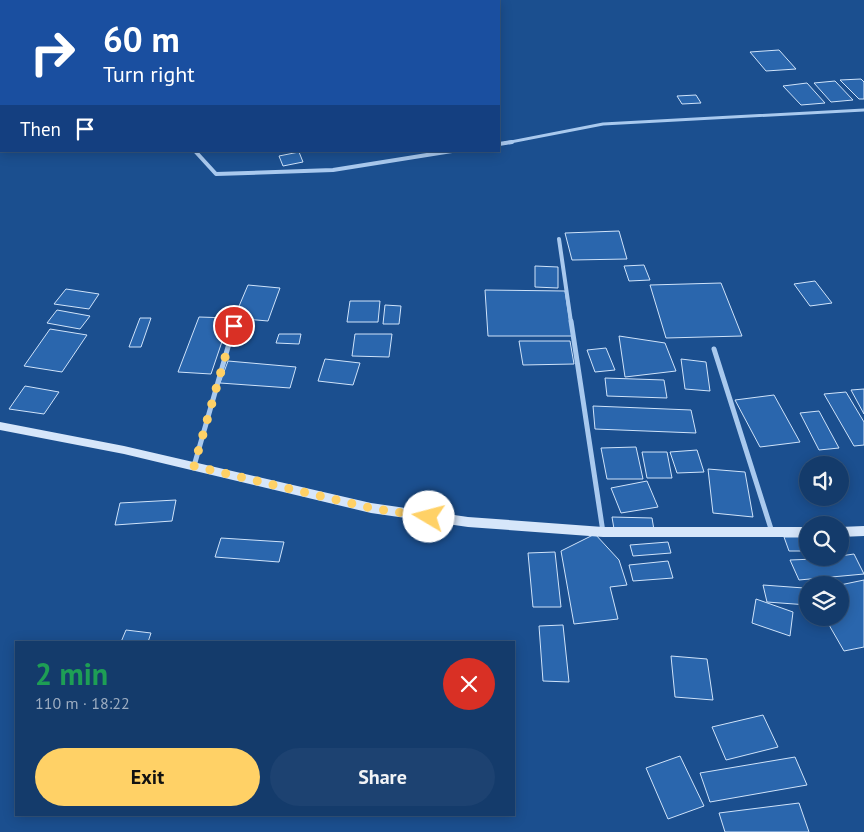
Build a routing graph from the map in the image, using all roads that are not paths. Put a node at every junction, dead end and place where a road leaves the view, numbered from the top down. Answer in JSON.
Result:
{"nodes":[{"id":1,"x":864,"y":110,"type":"edge"},
{"id":2,"x":500,"y":144,"type":"edge"},
{"id":3,"x":196,"y":152,"type":"edge"},
{"id":4,"x":446,"y":152,"type":"edge"},
{"id":5,"x":559,"y":239,"type":"dead end"},
{"id":6,"x":234,"y":326,"type":"dead end"},
{"id":7,"x":714,"y":349,"type":"dead end"},
{"id":8,"x":0,"y":426,"type":"edge"},
{"id":9,"x":194,"y":466,"type":"junction"},
{"id":10,"x":864,"y":531,"type":"edge"},
{"id":11,"x":603,"y":532,"type":"junction"},
{"id":12,"x":772,"y":532,"type":"junction"},
{"id":13,"x":799,"y":532,"type":"edge"},
{"id":14,"x":849,"y":532,"type":"edge"}],
"edges":[{"from":1,"to":2,"type":"street"},
{"from":3,"to":4,"type":"street"},
{"from":5,"to":11,"type":"street"},
{"from":6,"to":9,"type":"street"},
{"from":7,"to":12,"type":"street"},
{"from":8,"to":9,"type":"main road"},
{"from":9,"to":11,"type":"main road"},
{"from":10,"to":14,"type":"main road"},
{"from":11,"to":12,"type":"main road"},
{"from":12,"to":13,"type":"main road"}]}
